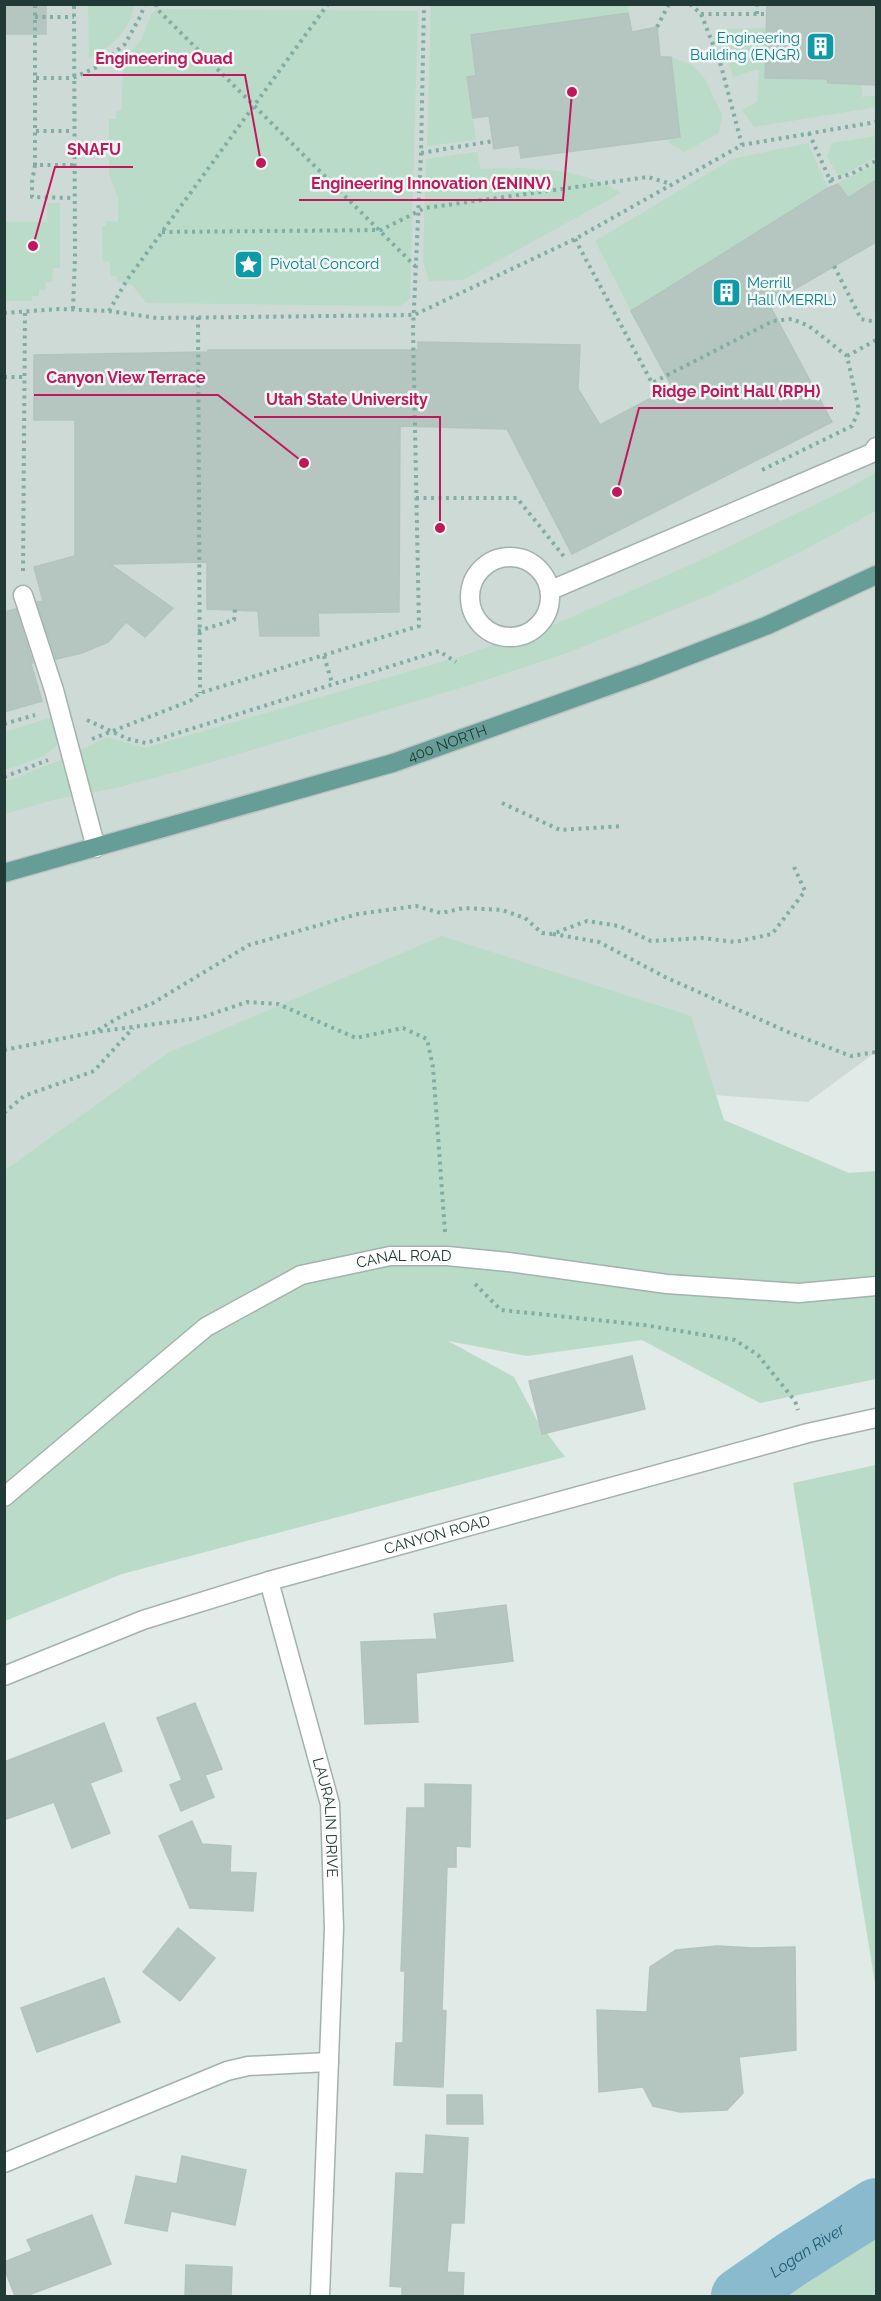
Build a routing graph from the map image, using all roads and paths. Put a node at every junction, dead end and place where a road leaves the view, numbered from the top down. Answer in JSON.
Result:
{"nodes":[{"id":1,"x":74,"y":4,"type":"edge"},
{"id":2,"x":145,"y":4,"type":"edge"},
{"id":3,"x":156,"y":4,"type":"edge"},
{"id":4,"x":328,"y":4,"type":"edge"},
{"id":5,"x":424,"y":4,"type":"edge"},
{"id":6,"x":669,"y":4,"type":"edge"},
{"id":7,"x":690,"y":4,"type":"edge"},
{"id":8,"x":757,"y":4,"type":"edge"},
{"id":9,"x":35,"y":5,"type":"edge"},
{"id":10,"x":701,"y":14,"type":"junction"},
{"id":11,"x":757,"y":14,"type":"junction"},
{"id":12,"x":766,"y":14,"type":"dead end"},
{"id":13,"x":35,"y":17,"type":"junction"},
{"id":14,"x":74,"y":17,"type":"junction"},
{"id":15,"x":657,"y":27,"type":"dead end"},
{"id":16,"x":36,"y":78,"type":"junction"},
{"id":17,"x":73,"y":78,"type":"junction"},
{"id":18,"x":254,"y":104,"type":"junction"},
{"id":19,"x":876,"y":122,"type":"edge"},
{"id":20,"x":36,"y":131,"type":"junction"},
{"id":21,"x":73,"y":131,"type":"junction"},
{"id":22,"x":808,"y":134,"type":"junction"},
{"id":23,"x":493,"y":141,"type":"dead end"},
{"id":24,"x":742,"y":145,"type":"junction"},
{"id":25,"x":421,"y":153,"type":"junction"},
{"id":26,"x":876,"y":161,"type":"edge"},
{"id":27,"x":35,"y":165,"type":"junction"},
{"id":28,"x":74,"y":165,"type":"junction"},
{"id":29,"x":830,"y":180,"type":"junction"},
{"id":30,"x":672,"y":184,"type":"junction"},
{"id":31,"x":832,"y":186,"type":"dead end"},
{"id":32,"x":74,"y":198,"type":"junction"},
{"id":33,"x":418,"y":209,"type":"junction"},
{"id":34,"x":381,"y":230,"type":"junction"},
{"id":35,"x":162,"y":232,"type":"junction"},
{"id":36,"x":575,"y":238,"type":"junction"},
{"id":37,"x":834,"y":266,"type":"dead end"},
{"id":38,"x":416,"y":267,"type":"junction"},
{"id":39,"x":73,"y":309,"type":"junction"},
{"id":40,"x":25,"y":310,"type":"junction"},
{"id":41,"x":110,"y":311,"type":"junction"},
{"id":42,"x":7,"y":313,"type":"edge"},
{"id":43,"x":414,"y":315,"type":"junction"},
{"id":44,"x":198,"y":317,"type":"junction"},
{"id":45,"x":4,"y":319,"type":"edge"},
{"id":46,"x":876,"y":322,"type":"edge"},
{"id":47,"x":876,"y":340,"type":"edge"},
{"id":48,"x":847,"y":356,"type":"junction"},
{"id":49,"x":4,"y":377,"type":"edge"},
{"id":50,"x":25,"y":377,"type":"junction"},
{"id":51,"x":876,"y":447,"type":"edge"},
{"id":52,"x":748,"y":477,"type":"dead end"},
{"id":53,"x":416,"y":498,"type":"junction"},
{"id":54,"x":570,"y":563,"type":"dead end"},
{"id":55,"x":876,"y":575,"type":"edge"},
{"id":56,"x":551,"y":590,"type":"junction"},
{"id":57,"x":23,"y":595,"type":"joint"},
{"id":58,"x":235,"y":609,"type":"dead end"},
{"id":59,"x":198,"y":631,"type":"junction"},
{"id":60,"x":324,"y":656,"type":"junction"},
{"id":61,"x":456,"y":662,"type":"dead end"},
{"id":62,"x":332,"y":683,"type":"junction"},
{"id":63,"x":200,"y":693,"type":"junction"},
{"id":64,"x":59,"y":708,"type":"junction"},
{"id":65,"x":4,"y":724,"type":"edge"},
{"id":66,"x":112,"y":731,"type":"junction"},
{"id":67,"x":502,"y":802,"type":"dead end"},
{"id":68,"x":623,"y":826,"type":"dead end"},
{"id":69,"x":96,"y":848,"type":"junction"},
{"id":70,"x":794,"y":867,"type":"dead end"},
{"id":71,"x":4,"y":873,"type":"edge"},
{"id":72,"x":552,"y":934,"type":"junction"},
{"id":73,"x":133,"y":1027,"type":"junction"},
{"id":74,"x":95,"y":1032,"type":"junction"},
{"id":75,"x":4,"y":1050,"type":"edge"},
{"id":76,"x":876,"y":1052,"type":"edge"},
{"id":77,"x":4,"y":1113,"type":"edge"},
{"id":78,"x":447,"y":1256,"type":"junction"},
{"id":79,"x":876,"y":1286,"type":"edge"},
{"id":80,"x":876,"y":1418,"type":"edge"},
{"id":81,"x":808,"y":1433,"type":"junction"},
{"id":82,"x":4,"y":1497,"type":"edge"},
{"id":83,"x":269,"y":1581,"type":"junction"},
{"id":84,"x":4,"y":1676,"type":"edge"},
{"id":85,"x":329,"y":2062,"type":"junction"},
{"id":86,"x":4,"y":2163,"type":"edge"},
{"id":87,"x":320,"y":2296,"type":"edge"}],
"edges":[{"from":1,"to":14,"type":"path"},
{"from":2,"to":17,"type":"path"},
{"from":3,"to":18,"type":"path"},
{"from":4,"to":18,"type":"path"},
{"from":5,"to":25,"type":"path"},
{"from":6,"to":15,"type":"path"},
{"from":7,"to":10,"type":"path"},
{"from":8,"to":11,"type":"path"},
{"from":9,"to":13,"type":"path"},
{"from":10,"to":11,"type":"path"},
{"from":10,"to":24,"type":"path"},
{"from":11,"to":12,"type":"path"},
{"from":13,"to":14,"type":"path"},
{"from":13,"to":16,"type":"path"},
{"from":14,"to":17,"type":"path"},
{"from":16,"to":17,"type":"path"},
{"from":16,"to":20,"type":"path"},
{"from":17,"to":21,"type":"path"},
{"from":18,"to":34,"type":"path"},
{"from":18,"to":35,"type":"path"},
{"from":19,"to":22,"type":"path"},
{"from":20,"to":21,"type":"path"},
{"from":20,"to":27,"type":"path"},
{"from":21,"to":28,"type":"path"},
{"from":22,"to":24,"type":"path"},
{"from":22,"to":29,"type":"path"},
{"from":23,"to":25,"type":"path"},
{"from":24,"to":30,"type":"path"},
{"from":25,"to":33,"type":"path"},
{"from":26,"to":29,"type":"path"},
{"from":27,"to":28,"type":"path"},
{"from":27,"to":32,"type":"path"},
{"from":28,"to":32,"type":"path"},
{"from":29,"to":31,"type":"path"},
{"from":30,"to":33,"type":"path"},
{"from":30,"to":36,"type":"path"},
{"from":32,"to":39,"type":"path"},
{"from":33,"to":34,"type":"path"},
{"from":33,"to":38,"type":"path"},
{"from":34,"to":35,"type":"path"},
{"from":34,"to":38,"type":"path"},
{"from":35,"to":41,"type":"path"},
{"from":36,"to":43,"type":"path"},
{"from":36,"to":48,"type":"path"},
{"from":37,"to":46,"type":"path"},
{"from":38,"to":43,"type":"path"},
{"from":39,"to":40,"type":"path"},
{"from":39,"to":41,"type":"path"},
{"from":40,"to":42,"type":"path"},
{"from":40,"to":50,"type":"path"},
{"from":41,"to":44,"type":"path"},
{"from":42,"to":45,"type":"path"},
{"from":43,"to":44,"type":"path"},
{"from":43,"to":53,"type":"path"},
{"from":44,"to":59,"type":"path"},
{"from":47,"to":48,"type":"path"},
{"from":48,"to":52,"type":"path"},
{"from":49,"to":50,"type":"path"},
{"from":50,"to":57,"type":"path"},
{"from":51,"to":56,"type":"street"},
{"from":53,"to":54,"type":"path"},
{"from":53,"to":60,"type":"path"},
{"from":55,"to":69,"type":"main road","name":"400 NORTH"},
{"from":56,"to":56,"type":"street"},
{"from":57,"to":64,"type":"street"},
{"from":58,"to":59,"type":"path"},
{"from":59,"to":63,"type":"path"},
{"from":60,"to":62,"type":"path"},
{"from":60,"to":63,"type":"path"},
{"from":61,"to":62,"type":"path"},
{"from":62,"to":66,"type":"path"},
{"from":63,"to":66,"type":"path"},
{"from":64,"to":65,"type":"path"},
{"from":64,"to":66,"type":"path"},
{"from":64,"to":69,"type":"street"},
{"from":67,"to":68,"type":"path"},
{"from":69,"to":71,"type":"main road","name":"400 NORTH"},
{"from":70,"to":72,"type":"path"},
{"from":72,"to":74,"type":"path"},
{"from":72,"to":76,"type":"path"},
{"from":73,"to":74,"type":"path"},
{"from":73,"to":77,"type":"path"},
{"from":73,"to":78,"type":"path"},
{"from":74,"to":75,"type":"path"},
{"from":78,"to":79,"type":"street","name":"CANAL ROAD"},
{"from":78,"to":81,"type":"path"},
{"from":78,"to":82,"type":"street","name":"CANAL ROAD"},
{"from":80,"to":81,"type":"street","name":"CANYON ROAD"},
{"from":81,"to":83,"type":"street","name":"CANYON ROAD"},
{"from":83,"to":84,"type":"street","name":"CANYON ROAD"},
{"from":83,"to":85,"type":"street","name":"LAURALIN DRIVE"},
{"from":85,"to":86,"type":"street"},
{"from":85,"to":87,"type":"street","name":"LAURALIN DRIVE"}]}
